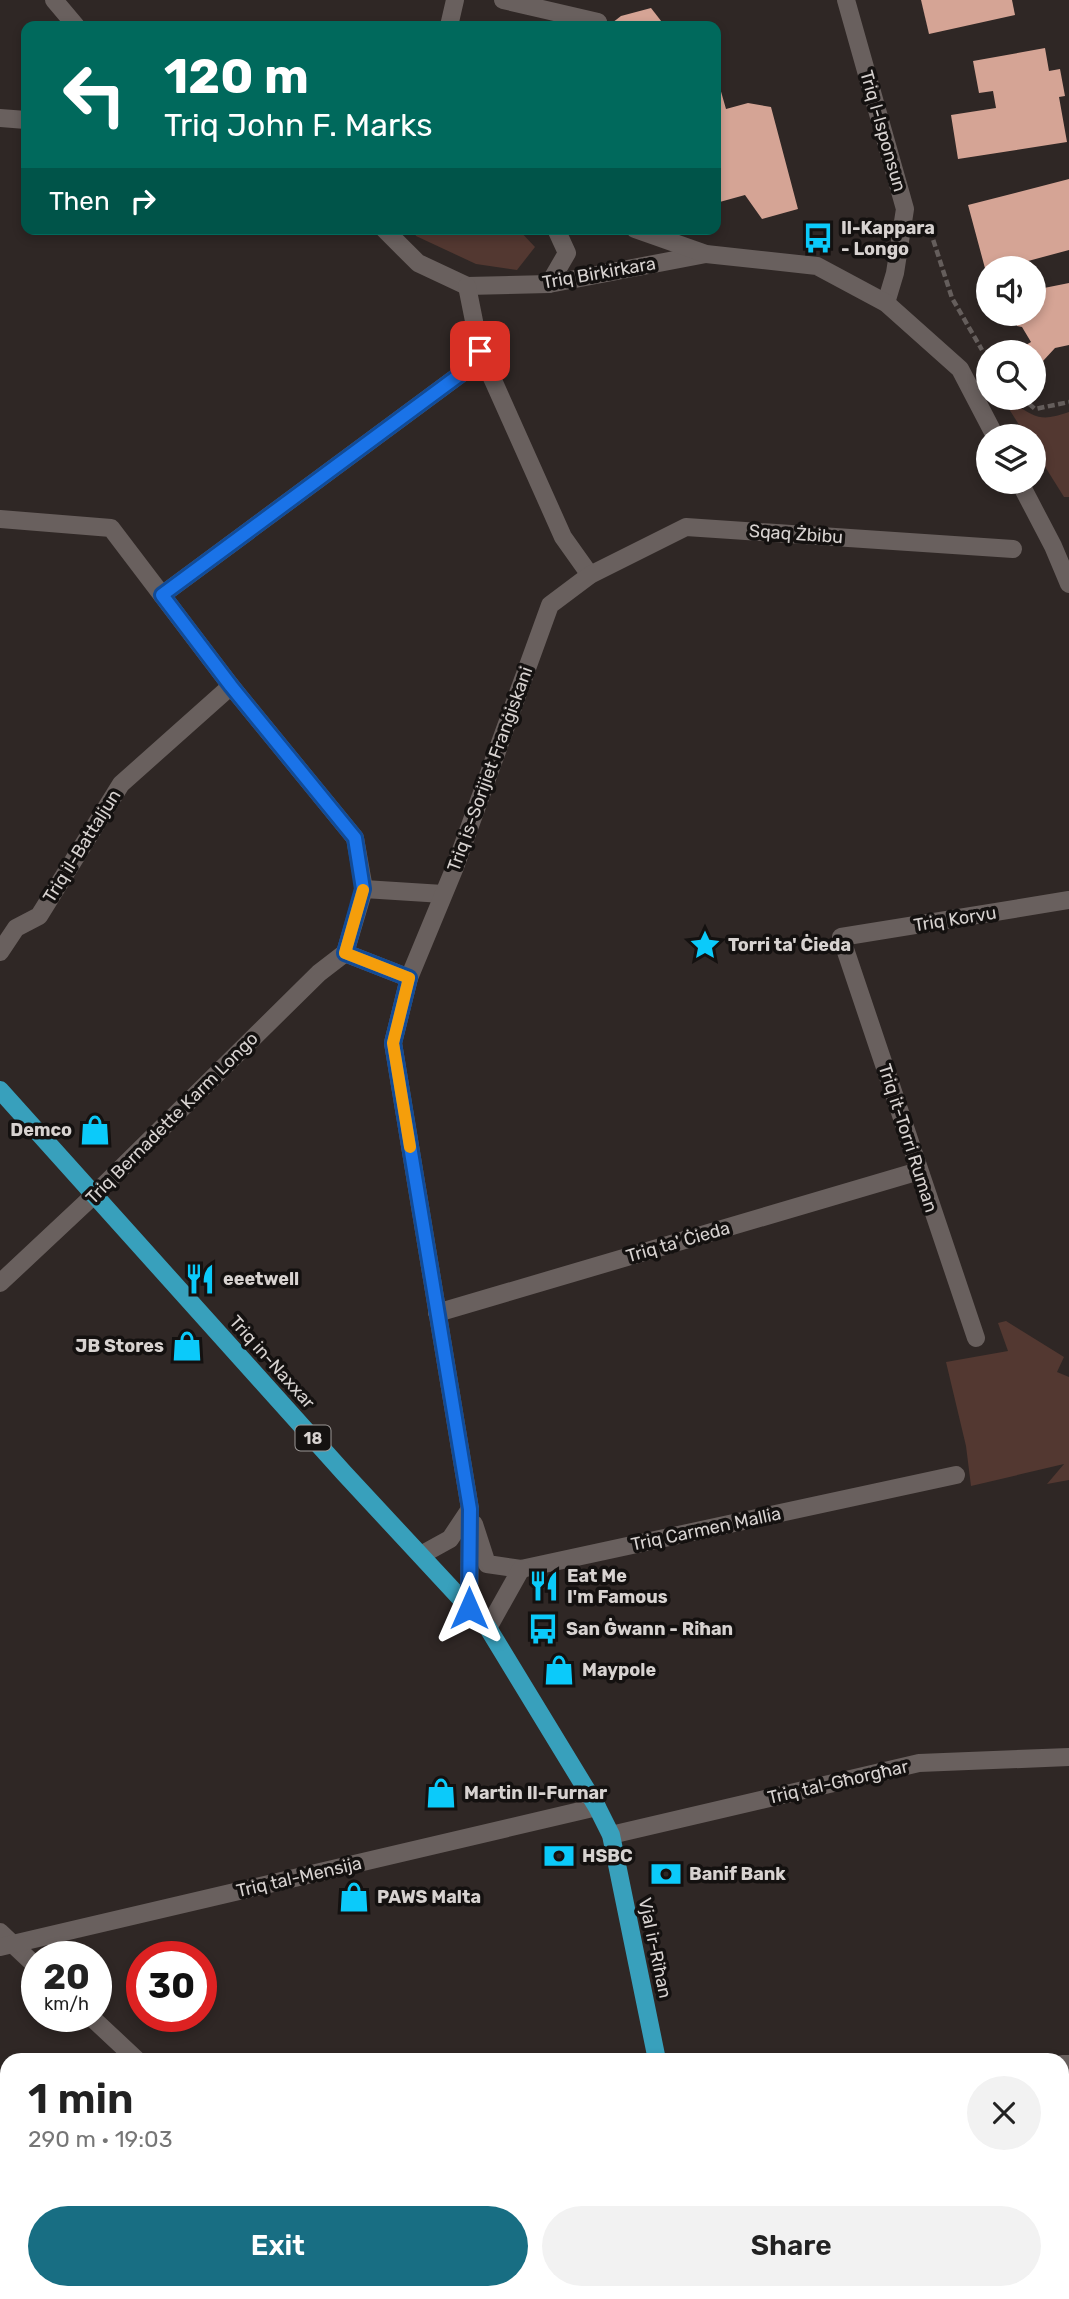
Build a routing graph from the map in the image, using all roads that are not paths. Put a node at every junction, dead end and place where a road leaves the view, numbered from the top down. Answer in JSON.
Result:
{"nodes":[{"id":1,"x":54,"y":0,"type":"edge"},
{"id":2,"x":455,"y":0,"type":"edge"},
{"id":3,"x":503,"y":0,"type":"edge"},
{"id":4,"x":846,"y":0,"type":"edge"},
{"id":5,"x":72,"y":21,"type":"edge"},
{"id":6,"x":450,"y":21,"type":"edge"},
{"id":7,"x":594,"y":21,"type":"edge"},
{"id":8,"x":0,"y":118,"type":"edge"},
{"id":9,"x":21,"y":120,"type":"edge"},
{"id":10,"x":390,"y":235,"type":"edge"},
{"id":11,"x":559,"y":235,"type":"edge"},
{"id":12,"x":652,"y":235,"type":"edge"},
{"id":13,"x":706,"y":254,"type":"junction"},
{"id":14,"x":549,"y":284,"type":"junction"},
{"id":15,"x":467,"y":286,"type":"junction"},
{"id":16,"x":886,"y":303,"type":"junction"},
{"id":17,"x":480,"y":351,"type":"junction"},
{"id":18,"x":989,"y":424,"type":"edge"},
{"id":19,"x":1027,"y":494,"type":"edge"},
{"id":20,"x":0,"y":519,"type":"edge"},
{"id":21,"x":1061,"y":546,"type":"edge"},
{"id":22,"x":1013,"y":549,"type":"dead end"},
{"id":23,"x":590,"y":575,"type":"junction"},
{"id":24,"x":1069,"y":584,"type":"edge"},
{"id":25,"x":162,"y":595,"type":"junction"},
{"id":26,"x":231,"y":686,"type":"junction"},
{"id":27,"x":363,"y":889,"type":"junction"},
{"id":28,"x":443,"y":894,"type":"junction"},
{"id":29,"x":1069,"y":900,"type":"edge"},
{"id":30,"x":841,"y":937,"type":"joint"},
{"id":31,"x":0,"y":952,"type":"edge"},
{"id":32,"x":345,"y":953,"type":"junction"},
{"id":33,"x":409,"y":978,"type":"junction"},
{"id":34,"x":0,"y":1090,"type":"edge"},
{"id":35,"x":919,"y":1171,"type":"junction"},
{"id":36,"x":94,"y":1195,"type":"junction"},
{"id":37,"x":0,"y":1283,"type":"edge"},
{"id":38,"x":437,"y":1313,"type":"junction"},
{"id":39,"x":975,"y":1338,"type":"dead end"},
{"id":40,"x":956,"y":1475,"type":"dead end"},
{"id":41,"x":470,"y":1509,"type":"junction"},
{"id":42,"x":421,"y":1555,"type":"junction"},
{"id":43,"x":521,"y":1569,"type":"junction"},
{"id":44,"x":469,"y":1608,"type":"junction"},
{"id":45,"x":488,"y":1628,"type":"junction"},
{"id":46,"x":1069,"y":1757,"type":"edge"},
{"id":47,"x":597,"y":1807,"type":"junction"},
{"id":48,"x":611,"y":1835,"type":"junction"},
{"id":49,"x":4,"y":1941,"type":"edge"},
{"id":50,"x":21,"y":1954,"type":"edge"},
{"id":51,"x":107,"y":2032,"type":"edge"},
{"id":52,"x":130,"y":2053,"type":"edge"},
{"id":53,"x":656,"y":2053,"type":"edge"}],
"edges":[{"from":1,"to":5,"type":"street"},
{"from":2,"to":6,"type":"street"},
{"from":3,"to":7,"type":"street"},
{"from":4,"to":16,"type":"street","name":"Triq l-Isponsun"},
{"from":8,"to":9,"type":"street"},
{"from":10,"to":15,"type":"street","name":"Triq Birkirkara"},
{"from":11,"to":14,"type":"street"},
{"from":12,"to":13,"type":"street","name":"Triq Birkirkara"},
{"from":13,"to":14,"type":"street","name":"Triq Birkirkara"},
{"from":13,"to":16,"type":"street","name":"Triq Birkirkara"},
{"from":14,"to":15,"type":"street","name":"Triq Birkirkara"},
{"from":15,"to":17,"type":"street"},
{"from":16,"to":18,"type":"street","name":"Triq Birkirkara"},
{"from":17,"to":23,"type":"street"},
{"from":17,"to":25,"type":"street"},
{"from":19,"to":21,"type":"street"},
{"from":20,"to":25,"type":"street"},
{"from":21,"to":24,"type":"street"},
{"from":22,"to":23,"type":"street","name":"Sqaq Żbibu"},
{"from":23,"to":28,"type":"street","name":"Triq is-Sorijiet Franġiskani"},
{"from":25,"to":26,"type":"street"},
{"from":26,"to":27,"type":"street"},
{"from":26,"to":31,"type":"street","name":"Triq il-Battaljun"},
{"from":27,"to":28,"type":"street"},
{"from":27,"to":32,"type":"street"},
{"from":28,"to":33,"type":"street","name":"Triq is-Sorijiet Franġiskani"},
{"from":29,"to":30,"type":"street","name":"Triq Korvu"},
{"from":30,"to":35,"type":"street","name":"Triq it-Torri Ruman"},
{"from":32,"to":33,"type":"street"},
{"from":32,"to":36,"type":"street","name":"Triq Bernadette Karm Longo"},
{"from":33,"to":38,"type":"street","name":"Triq is-Sorijiet Franġiskani"},
{"from":34,"to":36,"type":"main road","name":"Triq in-Naxxar","number":"18"},
{"from":35,"to":38,"type":"street","name":"Triq ta' Ċieda"},
{"from":35,"to":39,"type":"street","name":"Triq it-Torri Ruman"},
{"from":36,"to":37,"type":"street","name":"Triq Bernadette Karm Longo"},
{"from":36,"to":42,"type":"main road","name":"Triq in-Naxxar","number":"18"},
{"from":38,"to":41,"type":"street","name":"Triq is-Sorijiet Franġiskani"},
{"from":40,"to":43,"type":"street","name":"Triq Carmen Mallia"},
{"from":41,"to":42,"type":"street"},
{"from":41,"to":43,"type":"street"},
{"from":41,"to":44,"type":"street"},
{"from":42,"to":44,"type":"main road","name":"Triq in-Naxxar","number":"18"},
{"from":43,"to":45,"type":"street"},
{"from":44,"to":45,"type":"main road","name":"Triq in-Naxxar","number":"18"},
{"from":45,"to":47,"type":"main road","name":"Triq in-Naxxar","number":"18"},
{"from":46,"to":48,"type":"street","name":"Triq tal-Għorgħar"},
{"from":47,"to":48,"type":"main road","name":"Vjal ir-Riħan"},
{"from":47,"to":49,"type":"street","name":"Triq tal-Mensija"},
{"from":48,"to":53,"type":"main road","name":"Vjal ir-Riħan"},
{"from":49,"to":50,"type":"street"},
{"from":51,"to":52,"type":"street"}]}
